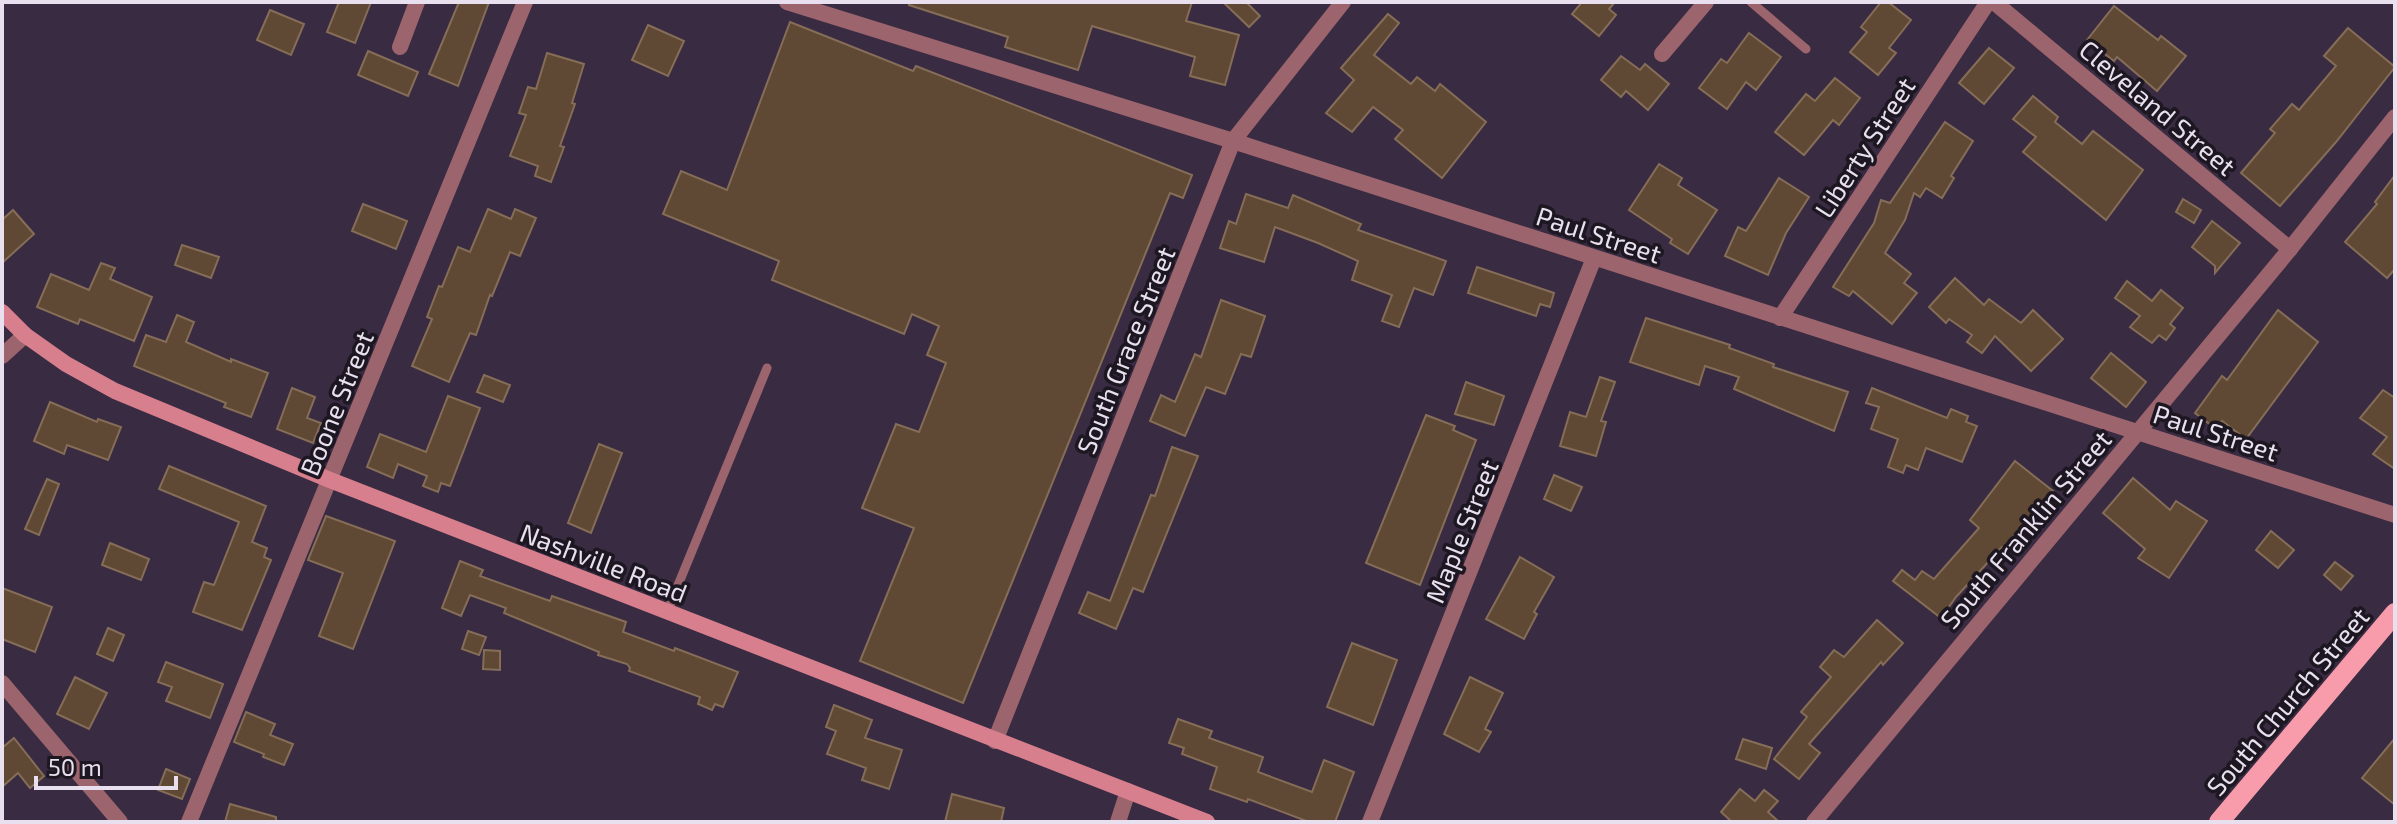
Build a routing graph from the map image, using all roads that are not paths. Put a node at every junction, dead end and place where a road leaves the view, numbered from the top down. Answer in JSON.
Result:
{"nodes":[{"id":1,"x":417,"y":2,"type":"edge"},
{"id":2,"x":525,"y":2,"type":"edge"},
{"id":3,"x":787,"y":2,"type":"edge"},
{"id":4,"x":1343,"y":2,"type":"edge"},
{"id":5,"x":1706,"y":2,"type":"edge"},
{"id":6,"x":1751,"y":2,"type":"edge"},
{"id":7,"x":1991,"y":2,"type":"edge"},
{"id":8,"x":400,"y":47,"type":"dead end"},
{"id":9,"x":1806,"y":49,"type":"dead end"},
{"id":10,"x":1662,"y":54,"type":"dead end"},
{"id":11,"x":2395,"y":117,"type":"edge"},
{"id":12,"x":1233,"y":141,"type":"junction"},
{"id":13,"x":2290,"y":249,"type":"junction"},
{"id":14,"x":1594,"y":258,"type":"junction"},
{"id":15,"x":2,"y":312,"type":"edge"},
{"id":16,"x":1780,"y":318,"type":"junction"},
{"id":17,"x":25,"y":335,"type":"junction"},
{"id":18,"x":2,"y":356,"type":"edge"},
{"id":19,"x":767,"y":368,"type":"dead end"},
{"id":20,"x":2137,"y":431,"type":"junction"},
{"id":21,"x":330,"y":480,"type":"junction"},
{"id":22,"x":2395,"y":515,"type":"edge"},
{"id":23,"x":667,"y":612,"type":"junction"},
{"id":24,"x":2395,"y":613,"type":"edge"},
{"id":25,"x":4,"y":690,"type":"edge"},
{"id":26,"x":995,"y":741,"type":"junction"},
{"id":27,"x":1128,"y":791,"type":"junction"},
{"id":28,"x":120,"y":822,"type":"edge"},
{"id":29,"x":189,"y":822,"type":"edge"},
{"id":30,"x":1118,"y":822,"type":"edge"},
{"id":31,"x":1207,"y":822,"type":"edge"},
{"id":32,"x":1370,"y":822,"type":"edge"},
{"id":33,"x":1814,"y":822,"type":"edge"},
{"id":34,"x":2219,"y":822,"type":"edge"}],
"edges":[{"from":1,"to":8,"type":"street"},
{"from":2,"to":21,"type":"street","name":"Boone Street"},
{"from":3,"to":12,"type":"street","name":"Paul Street"},
{"from":4,"to":12,"type":"street","name":"South Grace Street"},
{"from":5,"to":10,"type":"street"},
{"from":6,"to":9,"type":"lane"},
{"from":7,"to":13,"type":"street","name":"Cleveland Street"},
{"from":7,"to":16,"type":"street","name":"Liberty Street"},
{"from":11,"to":13,"type":"street","name":"South Franklin Street"},
{"from":12,"to":14,"type":"street","name":"Paul Street"},
{"from":12,"to":26,"type":"street","name":"South Grace Street"},
{"from":13,"to":20,"type":"street","name":"South Franklin Street"},
{"from":14,"to":16,"type":"street","name":"Paul Street"},
{"from":14,"to":32,"type":"street","name":"Maple Street"},
{"from":15,"to":17,"type":"main road","name":"Nashville Road"},
{"from":16,"to":20,"type":"street","name":"Paul Street"},
{"from":17,"to":18,"type":"street"},
{"from":17,"to":21,"type":"main road","name":"Nashville Road"},
{"from":19,"to":23,"type":"lane"},
{"from":20,"to":22,"type":"street","name":"Paul Street"},
{"from":20,"to":33,"type":"street","name":"South Franklin Street"},
{"from":21,"to":23,"type":"main road","name":"Nashville Road"},
{"from":21,"to":29,"type":"street","name":"Boone Street"},
{"from":23,"to":26,"type":"main road","name":"Nashville Road"},
{"from":24,"to":34,"type":"main road","name":"South Church Street"},
{"from":25,"to":28,"type":"street"},
{"from":26,"to":27,"type":"main road","name":"Nashville Road"},
{"from":27,"to":30,"type":"street"},
{"from":27,"to":31,"type":"main road","name":"Nashville Road"}]}
